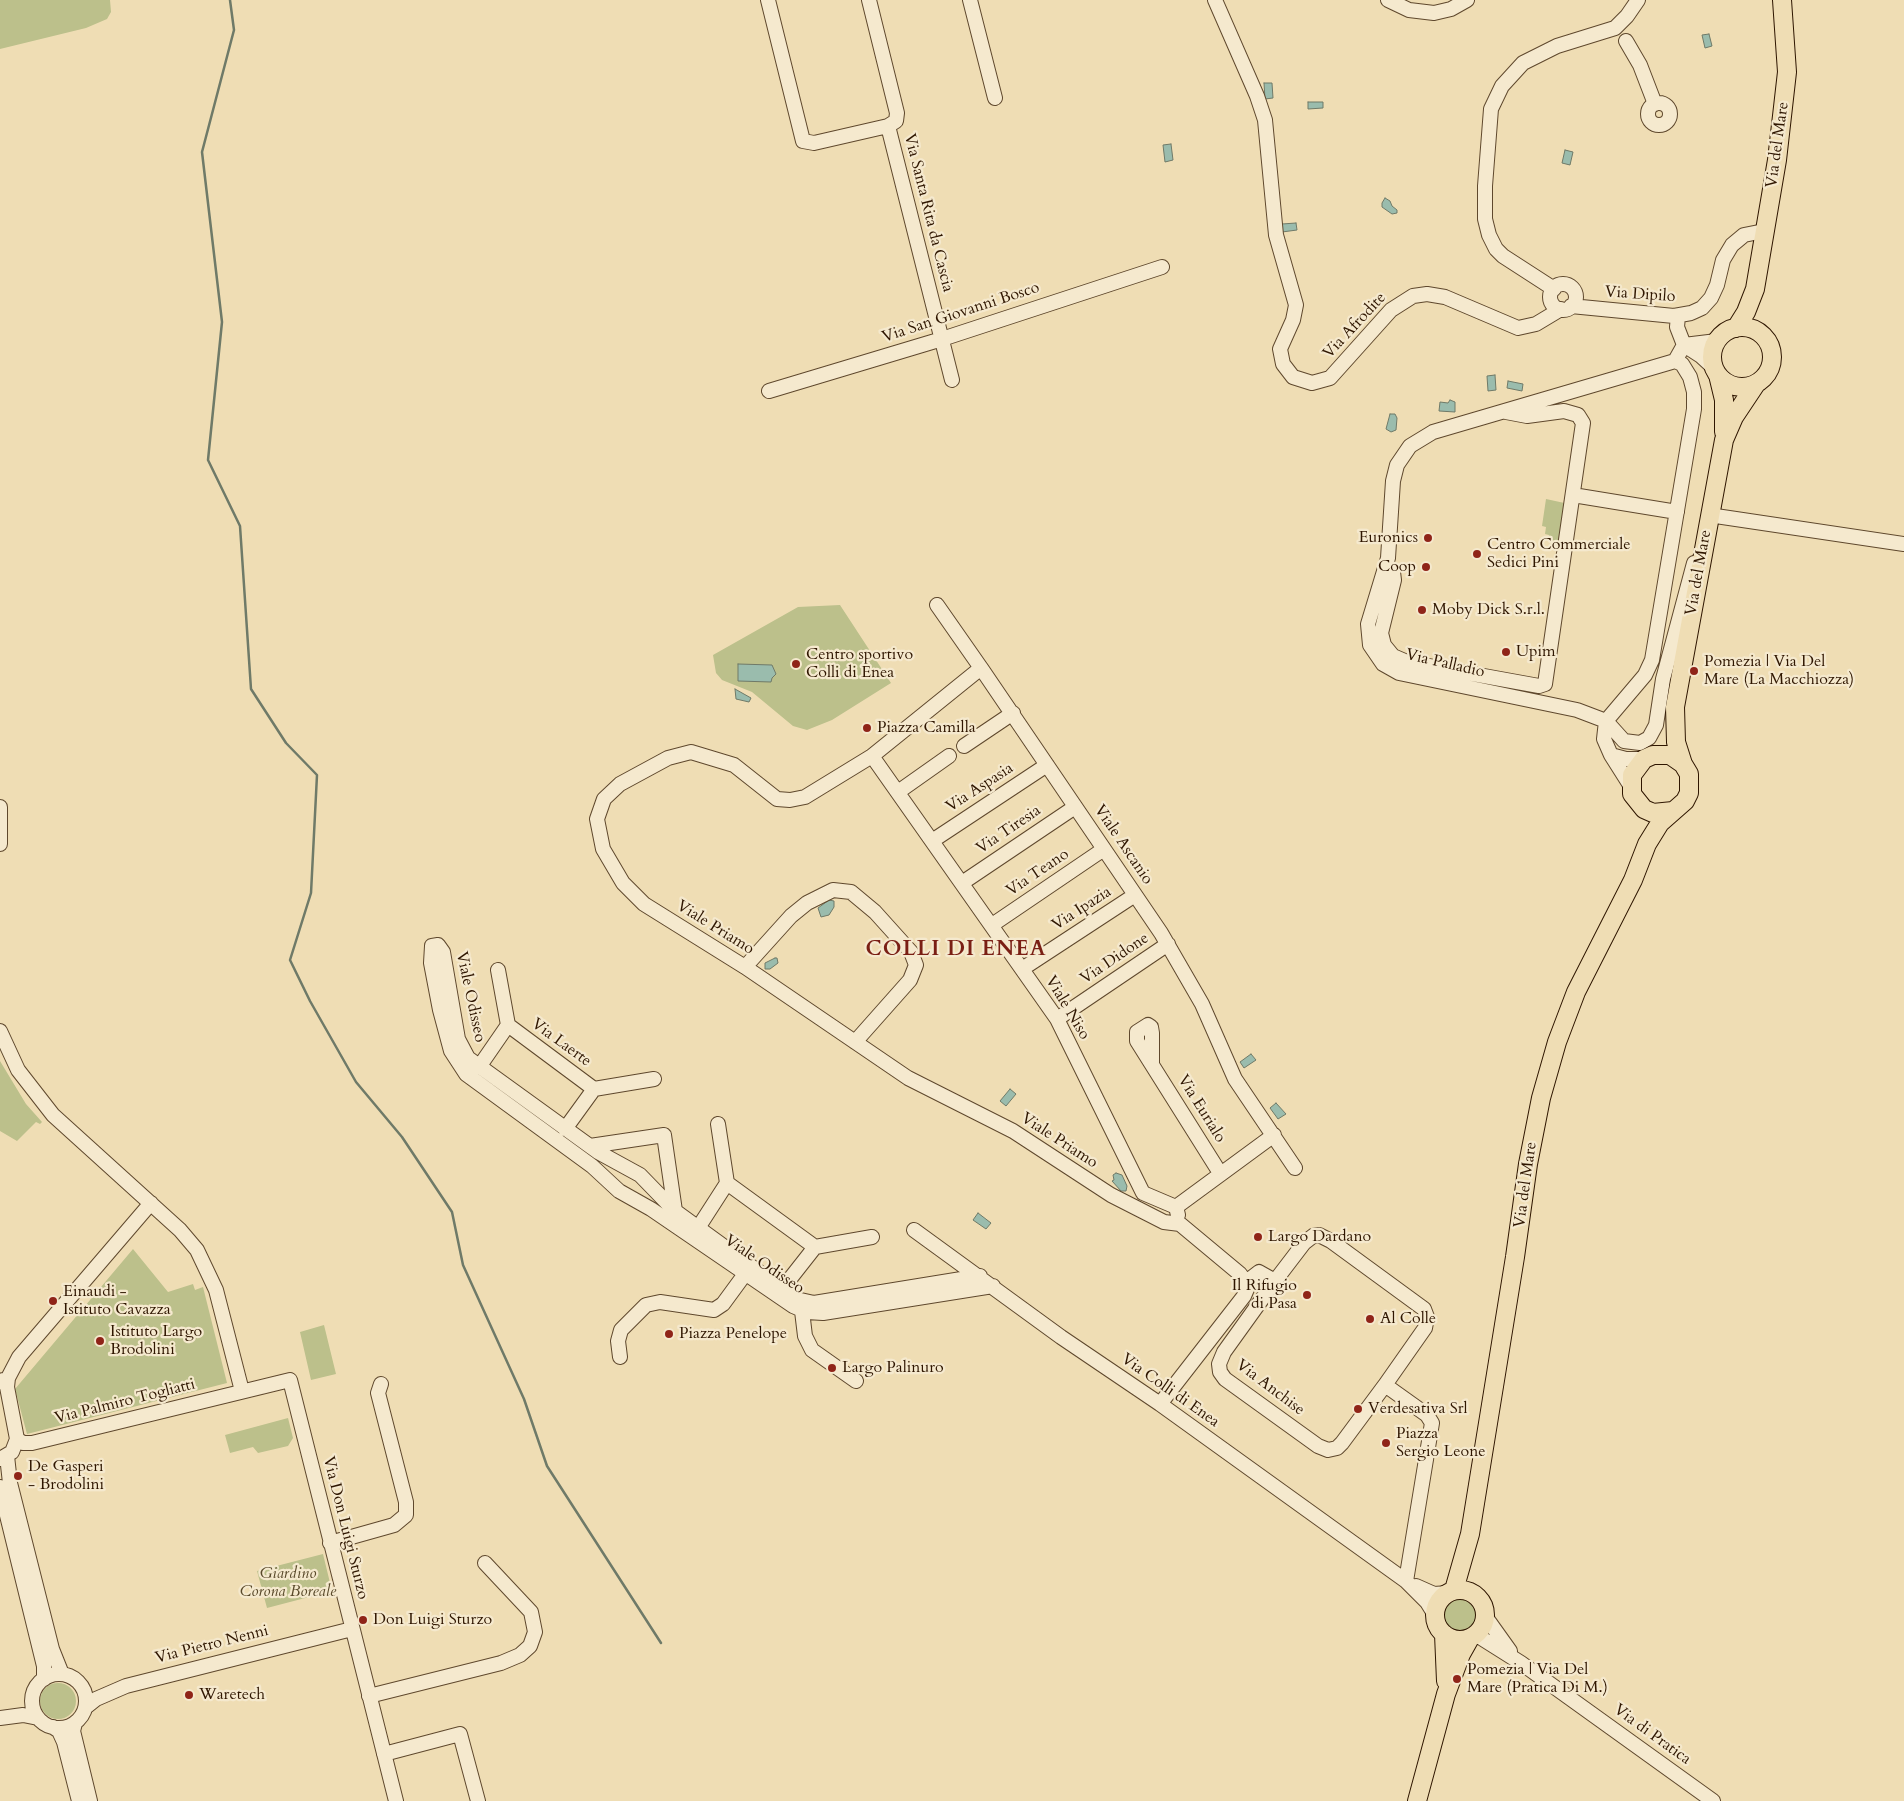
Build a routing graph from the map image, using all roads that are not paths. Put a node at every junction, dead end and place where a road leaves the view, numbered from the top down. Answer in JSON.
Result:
{"nodes":[{"id":1,"x":768,"y":0,"type":"edge"},
{"id":2,"x":869,"y":0,"type":"edge"},
{"id":3,"x":970,"y":0,"type":"edge"},
{"id":4,"x":1215,"y":0,"type":"edge"},
{"id":5,"x":1388,"y":0,"type":"edge"},
{"id":6,"x":1467,"y":0,"type":"edge"},
{"id":7,"x":1638,"y":0,"type":"edge"},
{"id":8,"x":1782,"y":0,"type":"edge"},
{"id":9,"x":1627,"y":16,"type":"junction"},
{"id":10,"x":1610,"y":30,"type":"junction"},
{"id":11,"x":1626,"y":41,"type":"junction"},
{"id":12,"x":995,"y":98,"type":"dead end"},
{"id":13,"x":1655,"y":104,"type":"dead end"},
{"id":14,"x":888,"y":126,"type":"junction"},
{"id":15,"x":1764,"y":231,"type":"junction"},
{"id":16,"x":1162,"y":267,"type":"dead end"},
{"id":17,"x":1554,"y":288,"type":"junction"},
{"id":18,"x":1755,"y":289,"type":"junction"},
{"id":19,"x":1573,"y":306,"type":"junction"},
{"id":20,"x":1678,"y":316,"type":"junction"},
{"id":21,"x":1736,"y":328,"type":"junction"},
{"id":22,"x":1764,"y":337,"type":"junction"},
{"id":23,"x":942,"y":339,"type":"junction"},
{"id":24,"x":1716,"y":341,"type":"junction"},
{"id":25,"x":1684,"y":345,"type":"junction"},
{"id":26,"x":1702,"y":356,"type":"junction"},
{"id":27,"x":1679,"y":362,"type":"junction"},
{"id":28,"x":1716,"y":372,"type":"junction"},
{"id":29,"x":952,"y":380,"type":"dead end"},
{"id":30,"x":1756,"y":384,"type":"junction"},
{"id":31,"x":769,"y":391,"type":"dead end"},
{"id":32,"x":1503,"y":412,"type":"junction"},
{"id":33,"x":1724,"y":440,"type":"junction"},
{"id":34,"x":1573,"y":495,"type":"junction"},
{"id":35,"x":1677,"y":512,"type":"junction"},
{"id":36,"x":1708,"y":523,"type":"junction"},
{"id":37,"x":1904,"y":544,"type":"edge"},
{"id":38,"x":1386,"y":566,"type":"junction"},
{"id":39,"x":936,"y":605,"type":"dead end"},
{"id":40,"x":981,"y":668,"type":"junction"},
{"id":41,"x":1676,"y":707,"type":"junction"},
{"id":42,"x":1012,"y":713,"type":"junction"},
{"id":43,"x":1606,"y":721,"type":"junction"},
{"id":44,"x":964,"y":746,"type":"dead end"},
{"id":45,"x":1611,"y":755,"type":"junction"},
{"id":46,"x":872,"y":756,"type":"junction"},
{"id":47,"x":949,"y":756,"type":"dead end"},
{"id":48,"x":1649,"y":757,"type":"junction"},
{"id":49,"x":1683,"y":764,"type":"junction"},
{"id":50,"x":1047,"y":765,"type":"junction"},
{"id":51,"x":1630,"y":785,"type":"junction"},
{"id":52,"x":898,"y":792,"type":"junction"},
{"id":53,"x":1637,"y":802,"type":"junction"},
{"id":54,"x":0,"y":807,"type":"edge"},
{"id":55,"x":1075,"y":807,"type":"junction"},
{"id":56,"x":1673,"y":811,"type":"junction"},
{"id":57,"x":932,"y":841,"type":"junction"},
{"id":58,"x":0,"y":844,"type":"edge"},
{"id":59,"x":1104,"y":849,"type":"junction"},
{"id":60,"x":1643,"y":854,"type":"junction"},
{"id":61,"x":962,"y":883,"type":"junction"},
{"id":62,"x":1135,"y":894,"type":"junction"},
{"id":63,"x":992,"y":925,"type":"junction"},
{"id":64,"x":1168,"y":944,"type":"junction"},
{"id":65,"x":745,"y":967,"type":"junction"},
{"id":66,"x":1022,"y":969,"type":"junction"},
{"id":67,"x":498,"y":970,"type":"dead end"},
{"id":68,"x":1057,"y":1019,"type":"junction"},
{"id":69,"x":508,"y":1025,"type":"junction"},
{"id":70,"x":0,"y":1031,"type":"edge"},
{"id":71,"x":855,"y":1042,"type":"junction"},
{"id":72,"x":1152,"y":1063,"type":"dead end"},
{"id":73,"x":479,"y":1067,"type":"junction"},
{"id":74,"x":654,"y":1079,"type":"dead end"},
{"id":75,"x":594,"y":1089,"type":"junction"},
{"id":76,"x":540,"y":1120,"type":"junction"},
{"id":77,"x":718,"y":1124,"type":"dead end"},
{"id":78,"x":566,"y":1129,"type":"junction"},
{"id":79,"x":1274,"y":1134,"type":"junction"},
{"id":80,"x":590,"y":1146,"type":"junction"},
{"id":81,"x":621,"y":1163,"type":"junction"},
{"id":82,"x":1295,"y":1168,"type":"dead end"},
{"id":83,"x":1220,"y":1173,"type":"junction"},
{"id":84,"x":608,"y":1182,"type":"junction"},
{"id":85,"x":727,"y":1183,"type":"junction"},
{"id":86,"x":649,"y":1185,"type":"junction"},
{"id":87,"x":1143,"y":1193,"type":"junction"},
{"id":88,"x":636,"y":1201,"type":"junction"},
{"id":89,"x":151,"y":1203,"type":"junction"},
{"id":90,"x":1132,"y":1206,"type":"junction"},
{"id":91,"x":1176,"y":1207,"type":"junction"},
{"id":92,"x":675,"y":1211,"type":"junction"},
{"id":93,"x":1180,"y":1224,"type":"junction"},
{"id":94,"x":698,"y":1228,"type":"junction"},
{"id":95,"x":914,"y":1230,"type":"dead end"},
{"id":96,"x":872,"y":1237,"type":"dead end"},
{"id":97,"x":815,"y":1247,"type":"junction"},
{"id":98,"x":745,"y":1274,"type":"junction"},
{"id":99,"x":980,"y":1276,"type":"junction"},
{"id":100,"x":1275,"y":1281,"type":"junction"},
{"id":101,"x":1246,"y":1282,"type":"junction"},
{"id":102,"x":993,"y":1286,"type":"junction"},
{"id":103,"x":782,"y":1289,"type":"junction"},
{"id":104,"x":856,"y":1302,"type":"junction"},
{"id":105,"x":802,"y":1311,"type":"junction"},
{"id":106,"x":620,"y":1357,"type":"dead end"},
{"id":107,"x":19,"y":1358,"type":"junction"},
{"id":108,"x":0,"y":1368,"type":"edge"},
{"id":109,"x":290,"y":1380,"type":"joint"},
{"id":110,"x":3,"y":1382,"type":"edge"},
{"id":111,"x":856,"y":1382,"type":"dead end"},
{"id":112,"x":381,"y":1384,"type":"dead end"},
{"id":113,"x":1385,"y":1385,"type":"junction"},
{"id":114,"x":242,"y":1392,"type":"junction"},
{"id":115,"x":1160,"y":1404,"type":"junction"},
{"id":116,"x":18,"y":1439,"type":"junction"},
{"id":117,"x":4,"y":1458,"type":"edge"},
{"id":118,"x":0,"y":1487,"type":"edge"},
{"id":119,"x":1470,"y":1534,"type":"junction"},
{"id":120,"x":330,"y":1543,"type":"junction"},
{"id":121,"x":485,"y":1563,"type":"dead end"},
{"id":122,"x":1406,"y":1582,"type":"junction"},
{"id":123,"x":1451,"y":1592,"type":"junction"},
{"id":124,"x":1476,"y":1596,"type":"junction"},
{"id":125,"x":1435,"y":1615,"type":"junction"},
{"id":126,"x":1485,"y":1616,"type":"junction"},
{"id":127,"x":352,"y":1628,"type":"junction"},
{"id":128,"x":1444,"y":1634,"type":"junction"},
{"id":129,"x":1473,"y":1636,"type":"junction"},
{"id":130,"x":1521,"y":1662,"type":"junction"},
{"id":131,"x":62,"y":1674,"type":"junction"},
{"id":132,"x":44,"y":1679,"type":"junction"},
{"id":133,"x":126,"y":1686,"type":"junction"},
{"id":134,"x":82,"y":1687,"type":"junction"},
{"id":135,"x":1446,"y":1694,"type":"junction"},
{"id":136,"x":369,"y":1696,"type":"junction"},
{"id":137,"x":33,"y":1699,"type":"junction"},
{"id":138,"x":86,"y":1707,"type":"junction"},
{"id":139,"x":0,"y":1714,"type":"edge"},
{"id":140,"x":0,"y":1718,"type":"edge"},
{"id":141,"x":38,"y":1718,"type":"junction"},
{"id":142,"x":75,"y":1723,"type":"junction"},
{"id":143,"x":53,"y":1727,"type":"junction"},
{"id":144,"x":384,"y":1754,"type":"junction"},
{"id":145,"x":78,"y":1801,"type":"edge"},
{"id":146,"x":90,"y":1801,"type":"edge"},
{"id":147,"x":396,"y":1801,"type":"edge"},
{"id":148,"x":478,"y":1801,"type":"edge"},
{"id":149,"x":1417,"y":1801,"type":"edge"},
{"id":150,"x":1713,"y":1801,"type":"edge"}],
"edges":[{"from":1,"to":14,"type":"street"},
{"from":2,"to":14,"type":"street","name":"Via Santa Rita da Cascia"},
{"from":3,"to":12,"type":"street"},
{"from":4,"to":19,"type":"street","name":"Via Afrodite"},
{"from":5,"to":6,"type":"street"},
{"from":7,"to":9,"type":"street"},
{"from":8,"to":15,"type":"main road","name":"Via del Mare"},
{"from":9,"to":10,"type":"street"},
{"from":9,"to":11,"type":"street"},
{"from":10,"to":11,"type":"street"},
{"from":10,"to":17,"type":"street"},
{"from":11,"to":13,"type":"street"},
{"from":14,"to":23,"type":"street","name":"Via Santa Rita da Cascia"},
{"from":15,"to":18,"type":"main road","name":"Via del Mare"},
{"from":15,"to":20,"type":"street","name":"Via Dipilo"},
{"from":16,"to":23,"type":"street","name":"Via San Giovanni Bosco"},
{"from":17,"to":19,"type":"street"},
{"from":17,"to":19,"type":"street"},
{"from":18,"to":21,"type":"main road","name":"Via del Mare"},
{"from":18,"to":22,"type":"main road","name":"Via del Mare"},
{"from":19,"to":20,"type":"street","name":"Via Dipilo"},
{"from":20,"to":25,"type":"street"},
{"from":21,"to":22,"type":"main road"},
{"from":21,"to":24,"type":"main road"},
{"from":22,"to":30,"type":"main road"},
{"from":23,"to":29,"type":"street","name":"Via Santa Rita da Cascia"},
{"from":23,"to":31,"type":"street","name":"Via San Giovanni Bosco"},
{"from":24,"to":25,"type":"street"},
{"from":24,"to":28,"type":"main road"},
{"from":25,"to":26,"type":"street"},
{"from":25,"to":27,"type":"street"},
{"from":26,"to":27,"type":"street","name":"Via Palladio"},
{"from":26,"to":28,"type":"street"},
{"from":27,"to":32,"type":"street","name":"Via Palladio"},
{"from":27,"to":35,"type":"street"},
{"from":28,"to":30,"type":"main road"},
{"from":28,"to":33,"type":"main road","name":"Via del Mare"},
{"from":30,"to":33,"type":"main road","name":"Via del Mare"},
{"from":32,"to":34,"type":"street"},
{"from":32,"to":38,"type":"street","name":"Via Palladio"},
{"from":33,"to":36,"type":"main road","name":"Via del Mare"},
{"from":34,"to":35,"type":"street"},
{"from":34,"to":38,"type":"street"},
{"from":35,"to":43,"type":"street"},
{"from":36,"to":37,"type":"street"},
{"from":36,"to":41,"type":"main road","name":"Via del Mare"},
{"from":36,"to":43,"type":"street","name":"Via Palladio"},
{"from":38,"to":43,"type":"street","name":"Via Palladio"},
{"from":39,"to":40,"type":"street","name":"Viale Ascanio"},
{"from":40,"to":42,"type":"street","name":"Viale Ascanio"},
{"from":40,"to":46,"type":"street"},
{"from":41,"to":48,"type":"main road","name":"Via del Mare"},
{"from":41,"to":49,"type":"main road","name":"Via del Mare"},
{"from":42,"to":44,"type":"street"},
{"from":42,"to":50,"type":"street","name":"Viale Ascanio"},
{"from":43,"to":45,"type":"street"},
{"from":45,"to":48,"type":"street"},
{"from":45,"to":51,"type":"street"},
{"from":46,"to":52,"type":"street","name":"Viale Niso"},
{"from":46,"to":65,"type":"street","name":"Viale Priamo"},
{"from":47,"to":52,"type":"street"},
{"from":48,"to":49,"type":"main road"},
{"from":48,"to":51,"type":"main road","name":"Via del Mare"},
{"from":49,"to":56,"type":"main road","name":"Via del Mare"},
{"from":50,"to":55,"type":"street","name":"Viale Ascanio"},
{"from":50,"to":57,"type":"street","name":"Via Aspasia"},
{"from":51,"to":53,"type":"main road","name":"Via del Mare"},
{"from":52,"to":57,"type":"street","name":"Viale Niso"},
{"from":53,"to":56,"type":"main road"},
{"from":53,"to":60,"type":"main road","name":"Via del Mare"},
{"from":54,"to":58,"type":"street"},
{"from":55,"to":59,"type":"street","name":"Viale Ascanio"},
{"from":55,"to":61,"type":"street","name":"Via Tiresia"},
{"from":56,"to":60,"type":"main road","name":"Via del Mare"},
{"from":57,"to":61,"type":"street","name":"Viale Niso"},
{"from":59,"to":62,"type":"street","name":"Viale Ascanio"},
{"from":59,"to":63,"type":"street","name":"Via Teano"},
{"from":60,"to":119,"type":"main road","name":"Via del Mare"},
{"from":61,"to":63,"type":"street","name":"Viale Niso"},
{"from":62,"to":64,"type":"street","name":"Viale Ascanio"},
{"from":62,"to":66,"type":"street","name":"Via Ipazia"},
{"from":63,"to":66,"type":"street","name":"Viale Niso"},
{"from":64,"to":68,"type":"street","name":"Via Didone"},
{"from":64,"to":79,"type":"street","name":"Viale Ascanio"},
{"from":65,"to":71,"type":"street","name":"Viale Priamo"},
{"from":65,"to":71,"type":"street"},
{"from":66,"to":68,"type":"street","name":"Viale Niso"},
{"from":67,"to":69,"type":"street","name":"Via Laerte"},
{"from":68,"to":87,"type":"street","name":"Viale Niso"},
{"from":69,"to":73,"type":"street","name":"Via Laerte"},
{"from":69,"to":75,"type":"street","name":"Via Laerte"},
{"from":70,"to":89,"type":"street"},
{"from":71,"to":90,"type":"street","name":"Viale Priamo"},
{"from":72,"to":83,"type":"street","name":"Via Eurialo"},
{"from":73,"to":76,"type":"street","name":"Viale Odisseo"},
{"from":73,"to":76,"type":"street","name":"Viale Odisseo"},
{"from":74,"to":75,"type":"street","name":"Via Laerte"},
{"from":75,"to":78,"type":"street","name":"Via Laerte"},
{"from":76,"to":78,"type":"street","name":"Viale Odisseo"},
{"from":76,"to":84,"type":"street","name":"Viale Odisseo"},
{"from":77,"to":85,"type":"street"},
{"from":78,"to":80,"type":"street","name":"Viale Odisseo"},
{"from":79,"to":82,"type":"street","name":"Viale Ascanio"},
{"from":79,"to":83,"type":"street"},
{"from":80,"to":81,"type":"street","name":"Viale Odisseo"},
{"from":80,"to":92,"type":"street"},
{"from":81,"to":84,"type":"street"},
{"from":81,"to":86,"type":"street","name":"Viale Odisseo"},
{"from":83,"to":91,"type":"street"},
{"from":84,"to":88,"type":"street","name":"Viale Odisseo"},
{"from":85,"to":94,"type":"street"},
{"from":85,"to":97,"type":"street"},
{"from":86,"to":88,"type":"street"},
{"from":86,"to":92,"type":"street","name":"Viale Odisseo"},
{"from":87,"to":90,"type":"street"},
{"from":87,"to":91,"type":"street"},
{"from":88,"to":98,"type":"street","name":"Viale Odisseo"},
{"from":89,"to":107,"type":"street"},
{"from":89,"to":114,"type":"street"},
{"from":90,"to":93,"type":"street","name":"Viale Priamo"},
{"from":91,"to":93,"type":"street"},
{"from":92,"to":94,"type":"street","name":"Viale Odisseo"},
{"from":93,"to":101,"type":"street"},
{"from":94,"to":103,"type":"street","name":"Viale Odisseo"},
{"from":95,"to":99,"type":"street","name":"Via Colli di Enea"},
{"from":96,"to":97,"type":"street"},
{"from":97,"to":103,"type":"street"},
{"from":98,"to":105,"type":"street","name":"Viale Odisseo"},
{"from":98,"to":106,"type":"street"},
{"from":99,"to":102,"type":"street","name":"Via Colli di Enea"},
{"from":99,"to":104,"type":"street","name":"Viale Odisseo"},
{"from":100,"to":101,"type":"street"},
{"from":100,"to":113,"type":"street","name":"Via Anchise"},
{"from":100,"to":113,"type":"street","name":"Via Anchise"},
{"from":101,"to":115,"type":"street"},
{"from":102,"to":104,"type":"street","name":"Viale Odisseo"},
{"from":102,"to":115,"type":"street","name":"Via Colli di Enea"},
{"from":103,"to":104,"type":"street","name":"Viale Odisseo"},
{"from":104,"to":105,"type":"street","name":"Viale Odisseo"},
{"from":105,"to":111,"type":"street"},
{"from":107,"to":108,"type":"street"},
{"from":107,"to":110,"type":"street"},
{"from":109,"to":114,"type":"street","name":"Via Palmiro Togliatti"},
{"from":109,"to":120,"type":"street","name":"Via Don Luigi Sturzo"},
{"from":110,"to":116,"type":"street"},
{"from":112,"to":120,"type":"street"},
{"from":113,"to":122,"type":"street"},
{"from":114,"to":116,"type":"street","name":"Via Palmiro Togliatti"},
{"from":115,"to":122,"type":"street","name":"Via Colli di Enea"},
{"from":116,"to":117,"type":"street"},
{"from":117,"to":131,"type":"street"},
{"from":118,"to":132,"type":"street"},
{"from":119,"to":123,"type":"main road","name":"Via del Mare"},
{"from":119,"to":124,"type":"main road","name":"Via del Mare"},
{"from":120,"to":127,"type":"street","name":"Via Don Luigi Sturzo"},
{"from":121,"to":136,"type":"street"},
{"from":122,"to":123,"type":"street","name":"Via Colli di Enea"},
{"from":122,"to":125,"type":"street","name":"Via Colli di Enea"},
{"from":123,"to":124,"type":"main road"},
{"from":123,"to":125,"type":"main road"},
{"from":124,"to":126,"type":"main road"},
{"from":125,"to":128,"type":"main road"},
{"from":126,"to":129,"type":"main road"},
{"from":126,"to":130,"type":"street","name":"Via di Pratica"},
{"from":127,"to":133,"type":"street","name":"Via Pietro Nenni"},
{"from":127,"to":136,"type":"street","name":"Via Don Luigi Sturzo"},
{"from":128,"to":129,"type":"main road"},
{"from":128,"to":135,"type":"main road"},
{"from":129,"to":130,"type":"street","name":"Via di Pratica"},
{"from":129,"to":135,"type":"main road"},
{"from":130,"to":150,"type":"street","name":"Via di Pratica"},
{"from":131,"to":132,"type":"street"},
{"from":131,"to":134,"type":"street"},
{"from":132,"to":137,"type":"street"},
{"from":133,"to":134,"type":"street"},
{"from":133,"to":138,"type":"street","name":"Via Pietro Nenni"},
{"from":134,"to":138,"type":"street"},
{"from":135,"to":149,"type":"main road"},
{"from":136,"to":144,"type":"street","name":"Via Don Luigi Sturzo"},
{"from":137,"to":139,"type":"street"},
{"from":137,"to":141,"type":"street"},
{"from":138,"to":142,"type":"street"},
{"from":140,"to":141,"type":"street"},
{"from":141,"to":143,"type":"street"},
{"from":142,"to":143,"type":"street"},
{"from":142,"to":146,"type":"street"},
{"from":143,"to":145,"type":"street"},
{"from":144,"to":147,"type":"street","name":"Via Don Luigi Sturzo"},
{"from":144,"to":148,"type":"street"}]}
